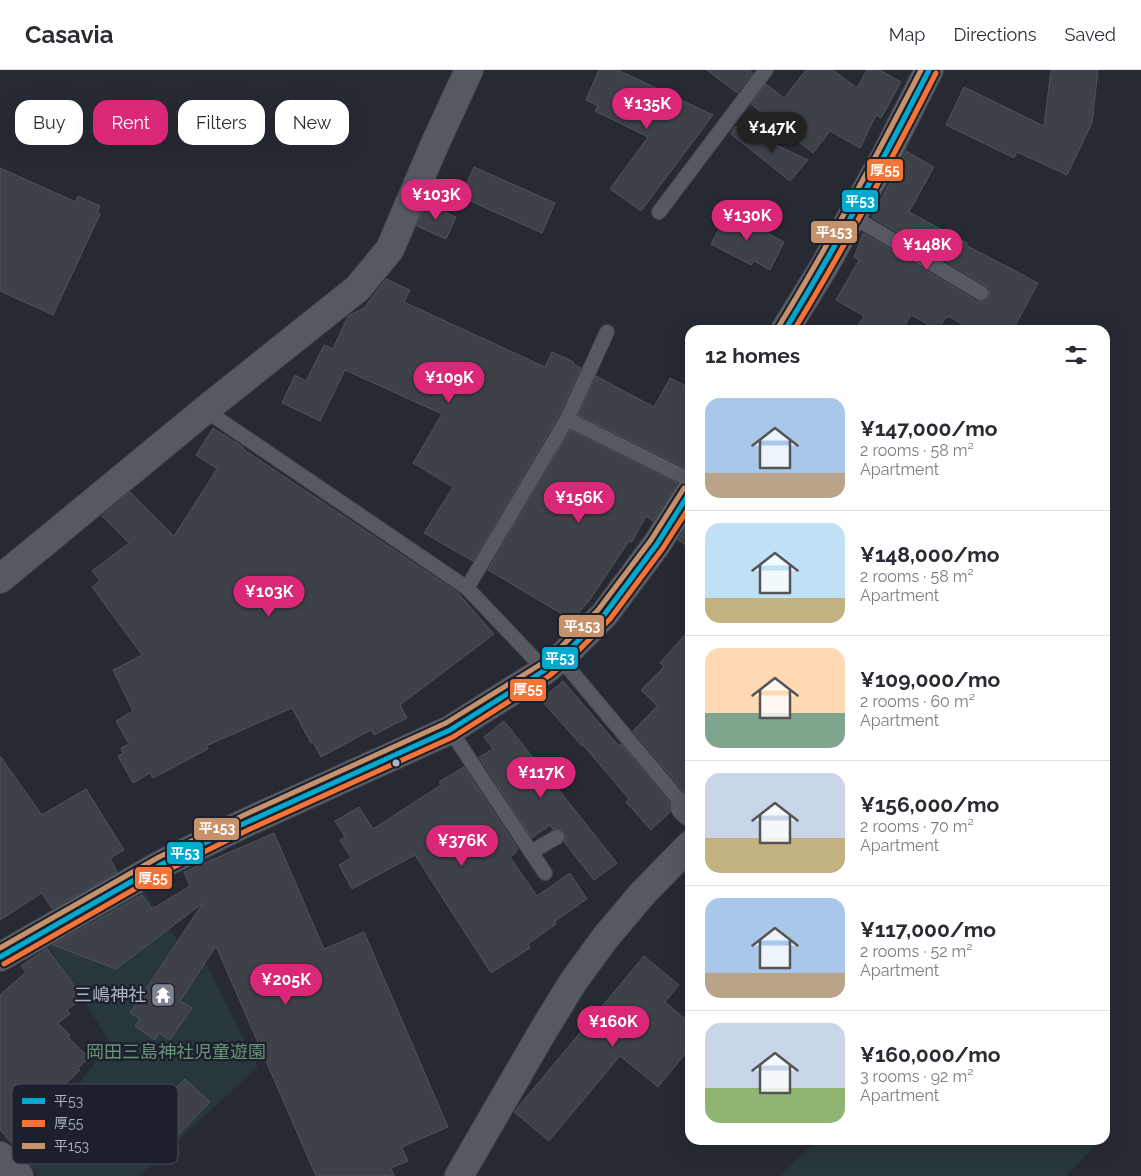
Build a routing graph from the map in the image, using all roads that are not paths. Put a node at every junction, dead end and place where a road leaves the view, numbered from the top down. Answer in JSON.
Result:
{"nodes":[{"id":1,"x":469,"y":70,"type":"edge"},
{"id":2,"x":766,"y":70,"type":"edge"},
{"id":3,"x":924,"y":72,"type":"edge"},
{"id":4,"x":659,"y":212,"type":"dead end"},
{"id":5,"x":852,"y":216,"type":"junction"},
{"id":6,"x":980,"y":294,"type":"dead end"},
{"id":7,"x":788,"y":325,"type":"edge"},
{"id":8,"x":607,"y":332,"type":"dead end"},
{"id":9,"x":205,"y":410,"type":"junction"},
{"id":10,"x":567,"y":419,"type":"junction"},
{"id":11,"x":685,"y":478,"type":"edge"},
{"id":12,"x":685,"y":500,"type":"edge"},
{"id":13,"x":0,"y":578,"type":"edge"},
{"id":14,"x":468,"y":588,"type":"junction"},
{"id":15,"x":552,"y":664,"type":"junction"},
{"id":16,"x":450,"y":730,"type":"junction"},
{"id":17,"x":685,"y":807,"type":"edge"},
{"id":18,"x":557,"y":837,"type":"dead end"},
{"id":19,"x":685,"y":850,"type":"edge"},
{"id":20,"x":531,"y":852,"type":"junction"},
{"id":21,"x":545,"y":873,"type":"dead end"},
{"id":22,"x":0,"y":957,"type":"edge"},
{"id":23,"x":0,"y":1156,"type":"edge"},
{"id":24,"x":19,"y":1176,"type":"edge"},
{"id":25,"x":459,"y":1176,"type":"edge"}],
"edges":[{"from":1,"to":9,"type":"street"},
{"from":2,"to":4,"type":"lane"},
{"from":3,"to":5,"type":"street"},
{"from":5,"to":6,"type":"lane"},
{"from":5,"to":7,"type":"street"},
{"from":8,"to":10,"type":"lane"},
{"from":9,"to":13,"type":"street"},
{"from":9,"to":14,"type":"lane"},
{"from":10,"to":11,"type":"lane"},
{"from":10,"to":14,"type":"lane"},
{"from":12,"to":15,"type":"street"},
{"from":14,"to":15,"type":"lane"},
{"from":15,"to":16,"type":"street"},
{"from":15,"to":17,"type":"lane"},
{"from":16,"to":20,"type":"lane"},
{"from":16,"to":22,"type":"street"},
{"from":18,"to":20,"type":"lane"},
{"from":19,"to":25,"type":"street"},
{"from":20,"to":21,"type":"lane"},
{"from":23,"to":24,"type":"street"}]}
